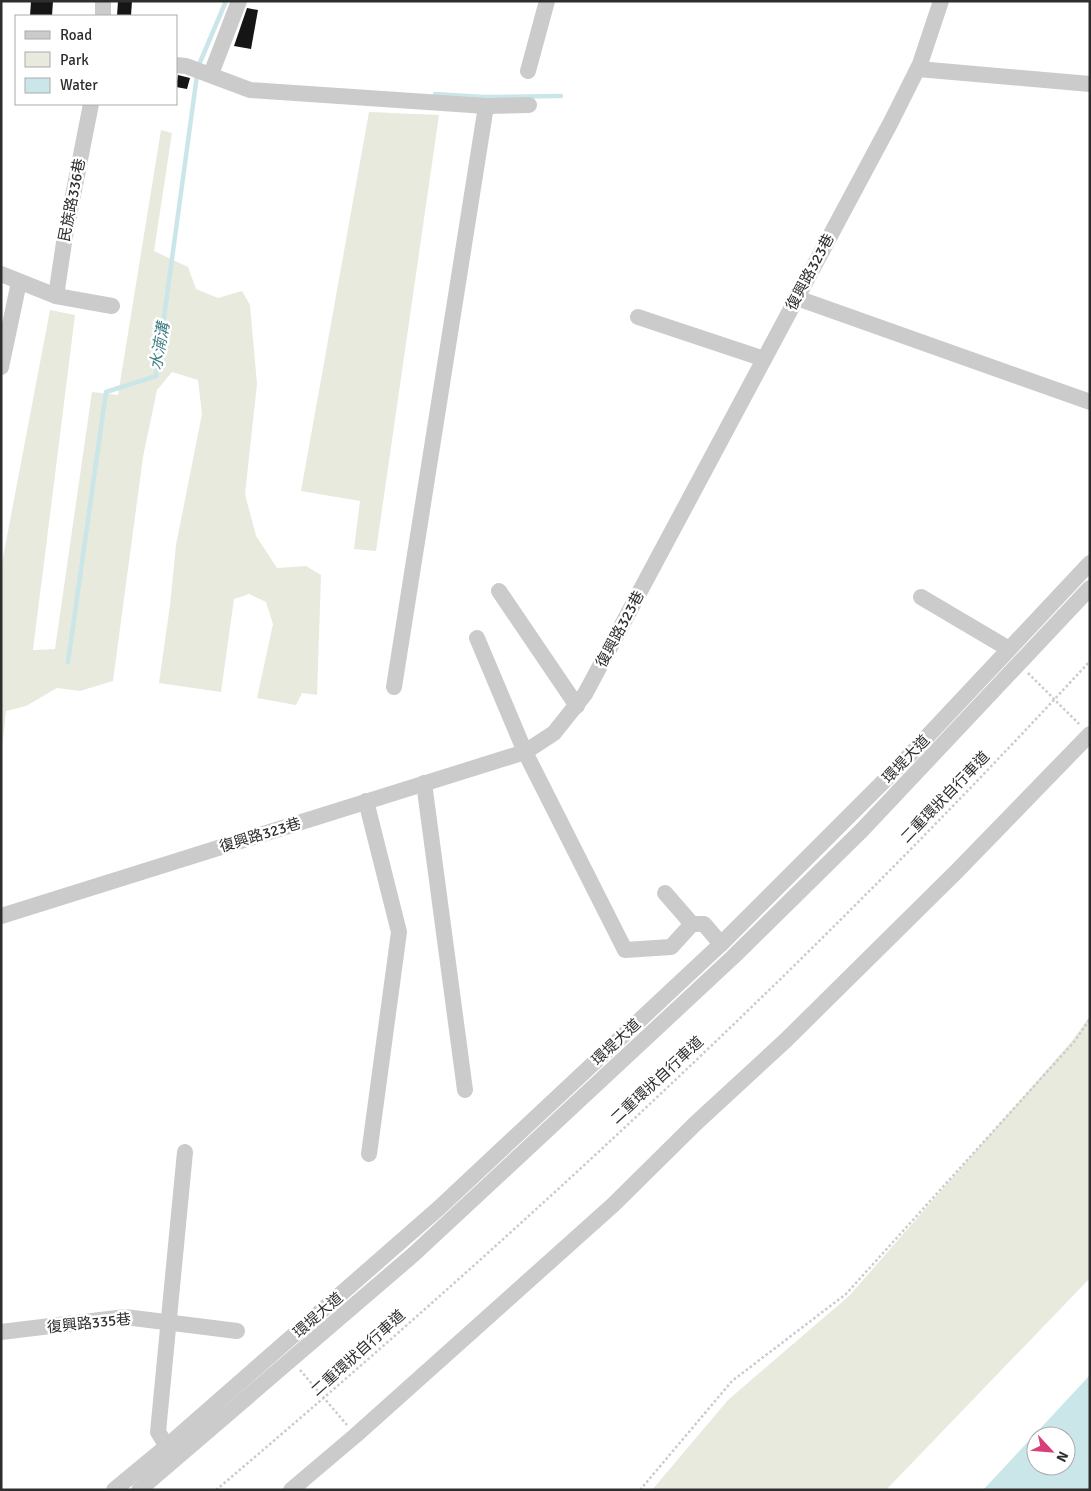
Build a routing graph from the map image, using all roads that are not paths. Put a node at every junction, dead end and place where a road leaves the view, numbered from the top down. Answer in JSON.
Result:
{"nodes":[{"id":1,"x":103,"y":1,"type":"edge"},
{"id":2,"x":239,"y":1,"type":"edge"},
{"id":3,"x":547,"y":1,"type":"edge"},
{"id":4,"x":941,"y":1,"type":"edge"},
{"id":5,"x":103,"y":15,"type":"edge"},
{"id":6,"x":178,"y":66,"type":"edge"},
{"id":7,"x":918,"y":69,"type":"junction"},
{"id":8,"x":528,"y":71,"type":"dead end"},
{"id":9,"x":211,"y":74,"type":"junction"},
{"id":10,"x":1090,"y":84,"type":"edge"},
{"id":11,"x":91,"y":105,"type":"edge"},
{"id":12,"x":529,"y":105,"type":"dead end"},
{"id":13,"x":486,"y":106,"type":"junction"},
{"id":14,"x":1,"y":274,"type":"edge"},
{"id":15,"x":19,"y":282,"type":"junction"},
{"id":16,"x":56,"y":296,"type":"junction"},
{"id":17,"x":797,"y":298,"type":"junction"},
{"id":18,"x":112,"y":306,"type":"dead end"},
{"id":19,"x":638,"y":317,"type":"dead end"},
{"id":20,"x":764,"y":359,"type":"junction"},
{"id":21,"x":1,"y":367,"type":"edge"},
{"id":22,"x":1090,"y":402,"type":"edge"},
{"id":23,"x":1090,"y":563,"type":"edge"},
{"id":24,"x":1090,"y":588,"type":"edge"},
{"id":25,"x":499,"y":591,"type":"dead end"},
{"id":26,"x":921,"y":597,"type":"dead end"},
{"id":27,"x":477,"y":638,"type":"dead end"},
{"id":28,"x":1009,"y":649,"type":"junction"},
{"id":29,"x":394,"y":687,"type":"dead end"},
{"id":30,"x":577,"y":706,"type":"junction"},
{"id":31,"x":1089,"y":735,"type":"edge"},
{"id":32,"x":525,"y":752,"type":"junction"},
{"id":33,"x":424,"y":783,"type":"junction"},
{"id":34,"x":366,"y":801,"type":"junction"},
{"id":35,"x":665,"y":893,"type":"dead end"},
{"id":36,"x":1,"y":916,"type":"edge"},
{"id":37,"x":692,"y":924,"type":"junction"},
{"id":38,"x":720,"y":944,"type":"junction"},
{"id":39,"x":465,"y":1090,"type":"dead end"},
{"id":40,"x":185,"y":1152,"type":"dead end"},
{"id":41,"x":369,"y":1154,"type":"dead end"},
{"id":42,"x":167,"y":1322,"type":"junction"},
{"id":43,"x":1,"y":1332,"type":"edge"},
{"id":44,"x":237,"y":1332,"type":"dead end"},
{"id":45,"x":171,"y":1453,"type":"junction"},
{"id":46,"x":114,"y":1490,"type":"edge"},
{"id":47,"x":139,"y":1490,"type":"edge"},
{"id":48,"x":291,"y":1490,"type":"edge"}],
"edges":[{"from":1,"to":5,"type":"street"},
{"from":2,"to":9,"type":"street"},
{"from":3,"to":8,"type":"street"},
{"from":4,"to":7,"type":"street","name":"復興路323巷"},
{"from":6,"to":9,"type":"street"},
{"from":7,"to":10,"type":"street"},
{"from":7,"to":17,"type":"street","name":"復興路323巷"},
{"from":9,"to":13,"type":"street"},
{"from":11,"to":16,"type":"street","name":"民族路336巷"},
{"from":12,"to":13,"type":"street"},
{"from":13,"to":29,"type":"street"},
{"from":14,"to":15,"type":"street"},
{"from":15,"to":16,"type":"street"},
{"from":15,"to":21,"type":"street"},
{"from":16,"to":18,"type":"street"},
{"from":17,"to":20,"type":"street","name":"復興路323巷"},
{"from":17,"to":22,"type":"street"},
{"from":19,"to":20,"type":"street"},
{"from":20,"to":30,"type":"street","name":"復興路323巷"},
{"from":23,"to":28,"type":"street","name":"環堤大道"},
{"from":24,"to":45,"type":"street","name":"環堤大道"},
{"from":25,"to":30,"type":"street"},
{"from":26,"to":28,"type":"street"},
{"from":27,"to":32,"type":"street"},
{"from":28,"to":38,"type":"street","name":"環堤大道"},
{"from":30,"to":32,"type":"street","name":"復興路323巷"},
{"from":31,"to":48,"type":"street"},
{"from":32,"to":33,"type":"street","name":"復興路323巷"},
{"from":32,"to":37,"type":"street"},
{"from":33,"to":34,"type":"street","name":"復興路323巷"},
{"from":33,"to":39,"type":"street"},
{"from":34,"to":36,"type":"street","name":"復興路323巷"},
{"from":34,"to":41,"type":"street"},
{"from":35,"to":37,"type":"street"},
{"from":37,"to":38,"type":"street"},
{"from":38,"to":45,"type":"street","name":"環堤大道"},
{"from":40,"to":42,"type":"street"},
{"from":42,"to":43,"type":"street","name":"復興路335巷"},
{"from":42,"to":44,"type":"street","name":"復興路335巷"},
{"from":42,"to":45,"type":"street"},
{"from":45,"to":46,"type":"street","name":"環堤大道"},
{"from":45,"to":47,"type":"street","name":"環堤大道"}]}
